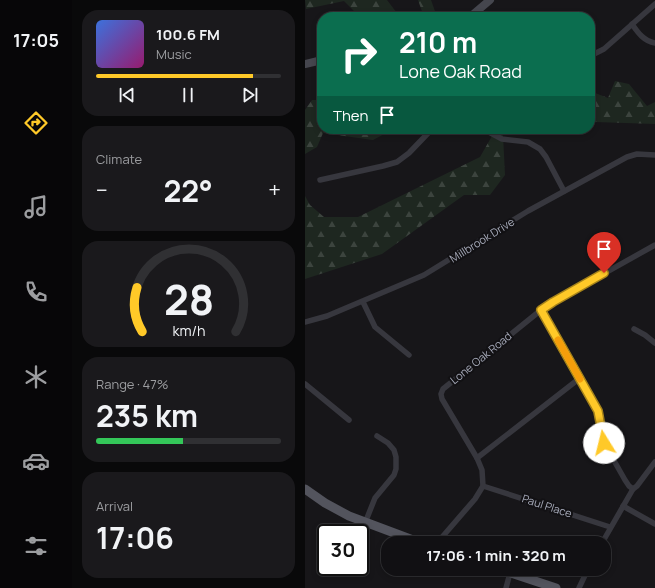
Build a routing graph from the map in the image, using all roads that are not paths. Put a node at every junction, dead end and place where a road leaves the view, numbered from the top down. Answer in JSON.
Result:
{"nodes":[{"id":1,"x":490,"y":0,"type":"edge"},
{"id":2,"x":655,"y":4,"type":"edge"},
{"id":3,"x":476,"y":12,"type":"edge"},
{"id":4,"x":632,"y":24,"type":"junction"},
{"id":5,"x":655,"y":43,"type":"edge"},
{"id":6,"x":595,"y":54,"type":"edge"},
{"id":7,"x":317,"y":61,"type":"edge"},
{"id":8,"x":305,"y":64,"type":"edge"},
{"id":9,"x":426,"y":134,"type":"edge"},
{"id":10,"x":494,"y":134,"type":"edge"},
{"id":11,"x":655,"y":155,"type":"edge"},
{"id":12,"x":320,"y":180,"type":"dead end"},
{"id":13,"x":564,"y":191,"type":"junction"},
{"id":14,"x":655,"y":245,"type":"edge"},
{"id":15,"x":363,"y":302,"type":"junction"},
{"id":16,"x":541,"y":310,"type":"junction"},
{"id":17,"x":305,"y":322,"type":"edge"},
{"id":18,"x":634,"y":329,"type":"dead end"},
{"id":19,"x":655,"y":343,"type":"edge"},
{"id":20,"x":409,"y":355,"type":"dead end"},
{"id":21,"x":580,"y":378,"type":"junction"},
{"id":22,"x":305,"y":384,"type":"edge"},
{"id":23,"x":349,"y":420,"type":"dead end"},
{"id":24,"x":377,"y":436,"type":"dead end"},
{"id":25,"x":477,"y":458,"type":"junction"},
{"id":26,"x":655,"y":462,"type":"edge"},
{"id":27,"x":483,"y":486,"type":"junction"},
{"id":28,"x":305,"y":489,"type":"edge"},
{"id":29,"x":633,"y":489,"type":"junction"},
{"id":30,"x":623,"y":506,"type":"junction"},
{"id":31,"x":365,"y":523,"type":"junction"},
{"id":32,"x":655,"y":524,"type":"edge"},
{"id":33,"x":610,"y":527,"type":"junction"},
{"id":34,"x":401,"y":536,"type":"edge"},
{"id":35,"x":443,"y":536,"type":"edge"},
{"id":36,"x":606,"y":536,"type":"edge"},
{"id":37,"x":508,"y":576,"type":"edge"},
{"id":38,"x":519,"y":576,"type":"edge"},
{"id":39,"x":585,"y":576,"type":"edge"},
{"id":40,"x":505,"y":588,"type":"edge"},
{"id":41,"x":557,"y":588,"type":"edge"},
{"id":42,"x":579,"y":588,"type":"edge"}],
"edges":[{"from":1,"to":3,"type":"main road"},
{"from":2,"to":4,"type":"street"},
{"from":4,"to":5,"type":"street"},
{"from":4,"to":6,"type":"street"},
{"from":7,"to":8,"type":"main road"},
{"from":9,"to":12,"type":"street"},
{"from":10,"to":13,"type":"street"},
{"from":11,"to":13,"type":"street","name":"Millbrook Drive"},
{"from":13,"to":15,"type":"street","name":"Millbrook Drive"},
{"from":14,"to":16,"type":"street","name":"Lone Oak Road"},
{"from":15,"to":17,"type":"street","name":"Millbrook Drive"},
{"from":15,"to":20,"type":"street"},
{"from":16,"to":21,"type":"street"},
{"from":16,"to":25,"type":"street","name":"Lone Oak Road"},
{"from":18,"to":19,"type":"street"},
{"from":21,"to":25,"type":"street"},
{"from":21,"to":29,"type":"street"},
{"from":22,"to":23,"type":"street"},
{"from":24,"to":31,"type":"street"},
{"from":25,"to":27,"type":"street","name":"Lone Oak Road"},
{"from":26,"to":29,"type":"street"},
{"from":27,"to":33,"type":"street","name":"Paul Place"},
{"from":27,"to":35,"type":"street"},
{"from":28,"to":31,"type":"main road"},
{"from":29,"to":30,"type":"street"},
{"from":30,"to":32,"type":"street"},
{"from":30,"to":33,"type":"street"},
{"from":31,"to":34,"type":"main road"},
{"from":33,"to":36,"type":"street"},
{"from":37,"to":40,"type":"street"},
{"from":38,"to":41,"type":"main road"},
{"from":39,"to":42,"type":"street"}]}
